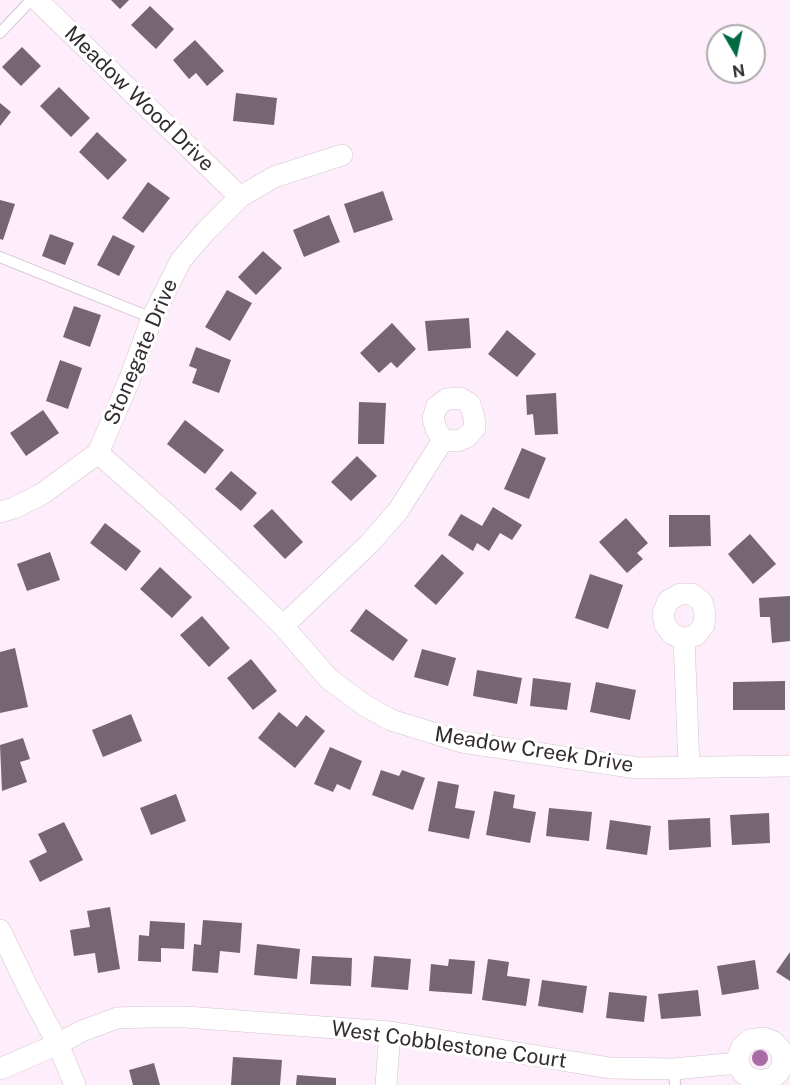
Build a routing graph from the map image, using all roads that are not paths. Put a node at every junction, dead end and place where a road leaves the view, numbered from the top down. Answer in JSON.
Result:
{"nodes":[{"id":1,"x":31,"y":0,"type":"edge"},
{"id":2,"x":37,"y":0,"type":"edge"},
{"id":3,"x":0,"y":33,"type":"edge"},
{"id":4,"x":342,"y":155,"type":"dead end"},
{"id":5,"x":240,"y":198,"type":"junction"},
{"id":6,"x":0,"y":257,"type":"edge"},
{"id":7,"x":152,"y":318,"type":"junction"},
{"id":8,"x":443,"y":440,"type":"dead end"},
{"id":9,"x":98,"y":453,"type":"junction"},
{"id":10,"x":0,"y":512,"type":"edge"},
{"id":11,"x":283,"y":626,"type":"junction"},
{"id":12,"x":684,"y":639,"type":"dead end"},
{"id":13,"x":790,"y":766,"type":"edge"},
{"id":14,"x":689,"y":767,"type":"junction"},
{"id":15,"x":0,"y":930,"type":"edge"},
{"id":16,"x":390,"y":1032,"type":"junction"},
{"id":17,"x":58,"y":1044,"type":"junction"},
{"id":18,"x":738,"y":1063,"type":"dead end"},
{"id":19,"x":0,"y":1069,"type":"edge"},
{"id":20,"x":674,"y":1077,"type":"edge"},
{"id":21,"x":75,"y":1085,"type":"edge"},
{"id":22,"x":386,"y":1085,"type":"edge"}],
"edges":[{"from":1,"to":3,"type":"lane"},
{"from":2,"to":5,"type":"street","name":"Meadow Wood Drive"},
{"from":4,"to":5,"type":"street","name":"Stonegate Drive"},
{"from":5,"to":7,"type":"street","name":"Stonegate Drive"},
{"from":6,"to":7,"type":"lane"},
{"from":7,"to":9,"type":"street","name":"Stonegate Drive"},
{"from":8,"to":11,"type":"street"},
{"from":9,"to":10,"type":"street"},
{"from":9,"to":11,"type":"street","name":"Meadow Creek Drive"},
{"from":11,"to":14,"type":"street","name":"Meadow Creek Drive"},
{"from":12,"to":14,"type":"street"},
{"from":13,"to":14,"type":"street","name":"Meadow Creek Drive"},
{"from":15,"to":17,"type":"street"},
{"from":16,"to":17,"type":"street","name":"West Cobblestone Court"},
{"from":16,"to":20,"type":"street","name":"West Cobblestone Court"},
{"from":16,"to":22,"type":"street"},
{"from":17,"to":19,"type":"street","name":"West Cobblestone Court"},
{"from":17,"to":21,"type":"street"},
{"from":18,"to":20,"type":"street","name":"West Cobblestone Court"}]}
